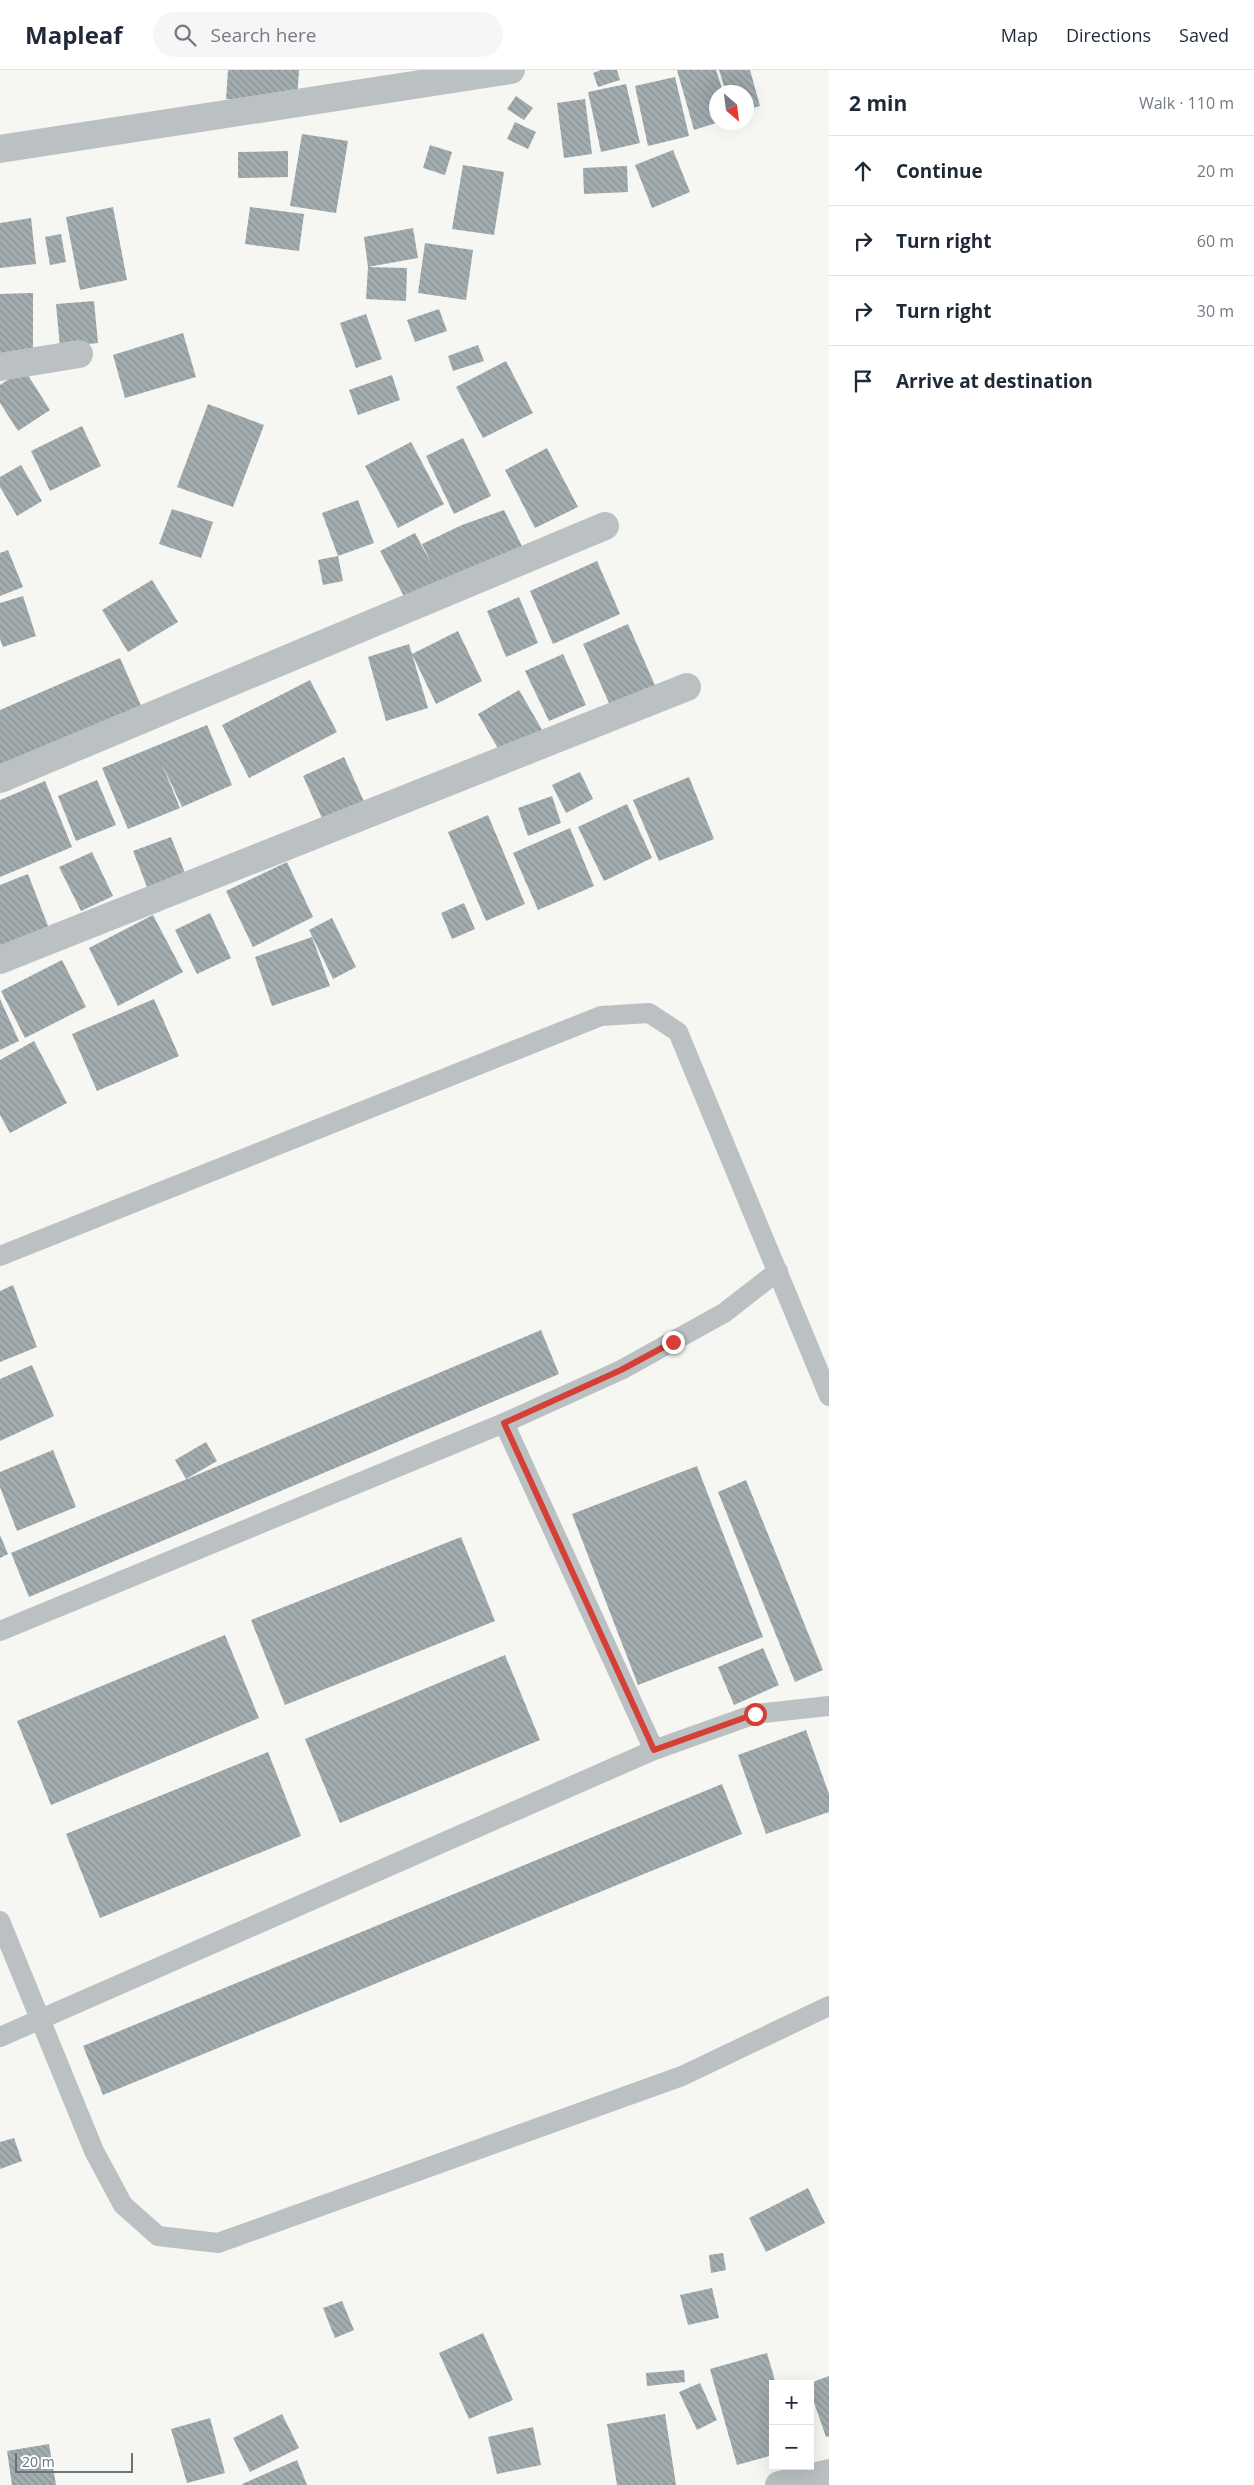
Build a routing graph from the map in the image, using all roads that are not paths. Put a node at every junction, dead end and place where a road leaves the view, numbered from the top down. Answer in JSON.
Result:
{"nodes":[{"id":1,"x":511,"y":70,"type":"edge"},
{"id":2,"x":0,"y":149,"type":"edge"},
{"id":3,"x":79,"y":354,"type":"dead end"},
{"id":4,"x":0,"y":367,"type":"edge"},
{"id":5,"x":605,"y":526,"type":"dead end"},
{"id":6,"x":687,"y":686,"type":"dead end"},
{"id":7,"x":0,"y":779,"type":"edge"},
{"id":8,"x":0,"y":960,"type":"edge"},
{"id":9,"x":0,"y":1256,"type":"edge"},
{"id":10,"x":778,"y":1270,"type":"junction"},
{"id":11,"x":829,"y":1396,"type":"edge"},
{"id":12,"x":504,"y":1423,"type":"junction"},
{"id":13,"x":0,"y":1631,"type":"edge"},
{"id":14,"x":829,"y":1706,"type":"edge"},
{"id":15,"x":654,"y":1750,"type":"junction"},
{"id":16,"x":0,"y":1921,"type":"edge"},
{"id":17,"x":829,"y":2006,"type":"edge"},
{"id":18,"x":40,"y":2020,"type":"junction"},
{"id":19,"x":0,"y":2036,"type":"edge"},
{"id":20,"x":829,"y":2473,"type":"edge"},
{"id":21,"x":779,"y":2485,"type":"edge"}],
"edges":[{"from":1,"to":2,"type":"street"},
{"from":3,"to":4,"type":"street"},
{"from":5,"to":7,"type":"street"},
{"from":6,"to":8,"type":"street"},
{"from":9,"to":10,"type":"lane"},
{"from":10,"to":11,"type":"lane"},
{"from":10,"to":12,"type":"lane"},
{"from":12,"to":13,"type":"lane"},
{"from":12,"to":15,"type":"lane"},
{"from":14,"to":15,"type":"lane"},
{"from":15,"to":18,"type":"lane"},
{"from":16,"to":18,"type":"lane"},
{"from":17,"to":18,"type":"lane"},
{"from":18,"to":19,"type":"lane"},
{"from":20,"to":21,"type":"street"}]}
